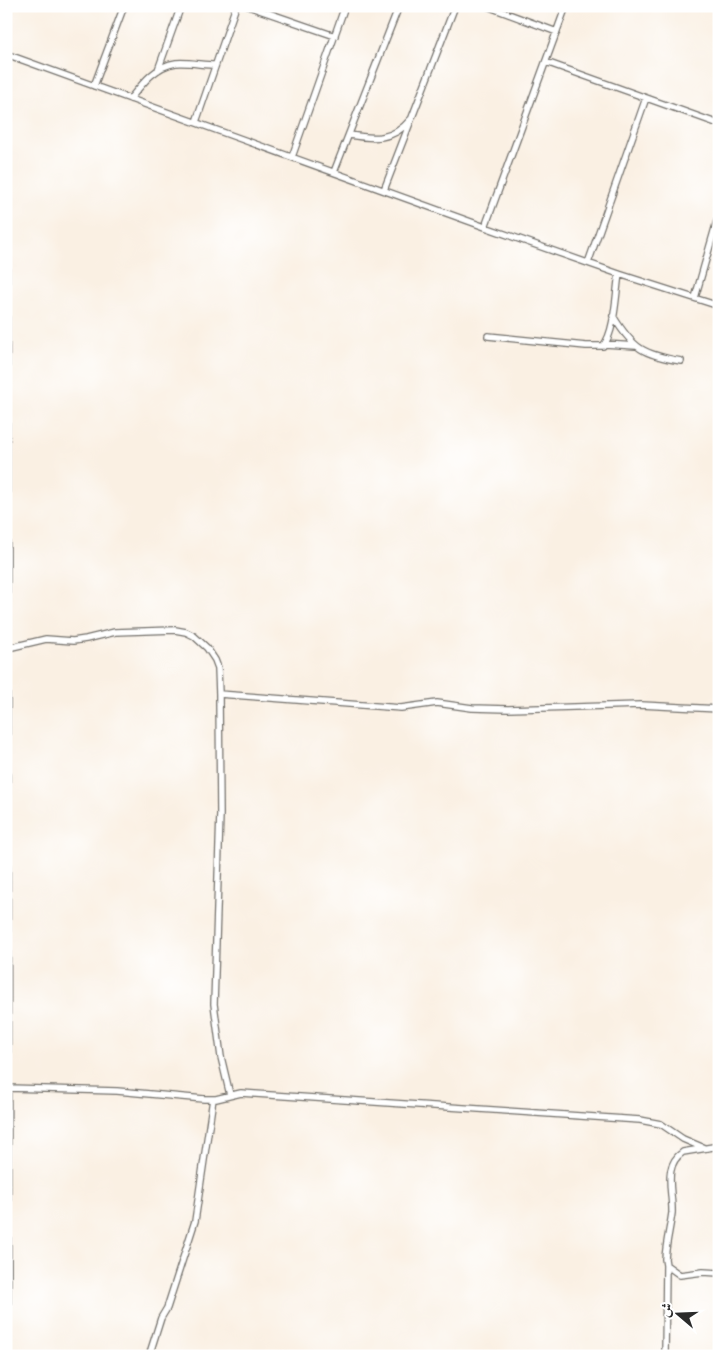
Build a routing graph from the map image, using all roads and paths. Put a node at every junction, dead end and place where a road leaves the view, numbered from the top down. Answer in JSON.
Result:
{"nodes":[{"id":1,"x":6,"y":6,"type":"edge"},
{"id":2,"x":124,"y":6,"type":"edge"},
{"id":3,"x":181,"y":6,"type":"edge"},
{"id":4,"x":236,"y":6,"type":"edge"},
{"id":5,"x":248,"y":6,"type":"edge"},
{"id":6,"x":345,"y":6,"type":"edge"},
{"id":7,"x":399,"y":6,"type":"edge"},
{"id":8,"x":455,"y":6,"type":"edge"},
{"id":9,"x":487,"y":6,"type":"edge"},
{"id":10,"x":566,"y":6,"type":"edge"},
{"id":11,"x":6,"y":21,"type":"edge"},
{"id":12,"x":557,"y":32,"type":"junction"},
{"id":13,"x":335,"y":36,"type":"junction"},
{"id":14,"x":6,"y":43,"type":"edge"},
{"id":15,"x":6,"y":54,"type":"edge"},
{"id":16,"x":546,"y":62,"type":"junction"},
{"id":17,"x":216,"y":65,"type":"junction"},
{"id":18,"x":158,"y":70,"type":"junction"},
{"id":19,"x":6,"y":79,"type":"edge"},
{"id":20,"x":94,"y":86,"type":"junction"},
{"id":21,"x":130,"y":98,"type":"junction"},
{"id":22,"x":646,"y":98,"type":"junction"},
{"id":23,"x":413,"y":116,"type":"junction"},
{"id":24,"x":196,"y":122,"type":"junction"},
{"id":25,"x":719,"y":124,"type":"edge"},
{"id":26,"x":349,"y":135,"type":"junction"},
{"id":27,"x":292,"y":156,"type":"junction"},
{"id":28,"x":6,"y":167,"type":"edge"},
{"id":29,"x":334,"y":172,"type":"junction"},
{"id":30,"x":384,"y":190,"type":"junction"},
{"id":31,"x":719,"y":214,"type":"edge"},
{"id":32,"x":485,"y":227,"type":"junction"},
{"id":33,"x":588,"y":263,"type":"junction"},
{"id":34,"x":619,"y":274,"type":"junction"},
{"id":35,"x":695,"y":298,"type":"junction"},
{"id":36,"x":7,"y":306,"type":"edge"},
{"id":37,"x":719,"y":306,"type":"edge"},
{"id":38,"x":613,"y":316,"type":"junction"},
{"id":39,"x":488,"y":336,"type":"dead end"},
{"id":40,"x":605,"y":344,"type":"junction"},
{"id":41,"x":636,"y":346,"type":"junction"},
{"id":42,"x":681,"y":361,"type":"dead end"},
{"id":43,"x":7,"y":364,"type":"edge"},
{"id":44,"x":7,"y":452,"type":"edge"},
{"id":45,"x":7,"y":552,"type":"edge"},
{"id":46,"x":7,"y":605,"type":"edge"},
{"id":47,"x":8,"y":648,"type":"junction"},
{"id":48,"x":219,"y":694,"type":"junction"},
{"id":49,"x":719,"y":709,"type":"edge"},
{"id":50,"x":7,"y":809,"type":"edge"},
{"id":51,"x":7,"y":910,"type":"edge"},
{"id":52,"x":7,"y":1014,"type":"edge"},
{"id":53,"x":7,"y":1078,"type":"edge"},
{"id":54,"x":8,"y":1088,"type":"junction"},
{"id":55,"x":230,"y":1095,"type":"junction"},
{"id":56,"x":213,"y":1099,"type":"junction"},
{"id":57,"x":719,"y":1146,"type":"edge"},
{"id":58,"x":704,"y":1148,"type":"junction"},
{"id":59,"x":7,"y":1199,"type":"edge"},
{"id":60,"x":666,"y":1264,"type":"junction"},
{"id":61,"x":719,"y":1273,"type":"edge"},
{"id":62,"x":8,"y":1356,"type":"edge"},
{"id":63,"x":149,"y":1356,"type":"edge"},
{"id":64,"x":665,"y":1356,"type":"edge"}],
"edges":[{"from":1,"to":11,"type":"street"},
{"from":2,"to":20,"type":"street"},
{"from":3,"to":18,"type":"street"},
{"from":4,"to":17,"type":"street"},
{"from":5,"to":13,"type":"street"},
{"from":6,"to":13,"type":"street"},
{"from":7,"to":26,"type":"street"},
{"from":8,"to":23,"type":"street"},
{"from":9,"to":12,"type":"street"},
{"from":10,"to":12,"type":"street"},
{"from":11,"to":14,"type":"street"},
{"from":12,"to":16,"type":"street"},
{"from":13,"to":27,"type":"street"},
{"from":15,"to":20,"type":"street"},
{"from":16,"to":22,"type":"street"},
{"from":16,"to":32,"type":"street"},
{"from":17,"to":18,"type":"street"},
{"from":17,"to":24,"type":"street"},
{"from":18,"to":21,"type":"street"},
{"from":19,"to":28,"type":"street"},
{"from":20,"to":21,"type":"street"},
{"from":21,"to":24,"type":"street"},
{"from":22,"to":25,"type":"street"},
{"from":22,"to":33,"type":"street"},
{"from":23,"to":26,"type":"street"},
{"from":23,"to":30,"type":"street"},
{"from":24,"to":27,"type":"street"},
{"from":26,"to":29,"type":"street"},
{"from":27,"to":29,"type":"street"},
{"from":28,"to":36,"type":"street"},
{"from":29,"to":30,"type":"street"},
{"from":30,"to":32,"type":"street"},
{"from":31,"to":35,"type":"street"},
{"from":32,"to":33,"type":"street"},
{"from":33,"to":34,"type":"street"},
{"from":34,"to":35,"type":"street"},
{"from":34,"to":38,"type":"street"},
{"from":35,"to":37,"type":"street"},
{"from":36,"to":43,"type":"street"},
{"from":38,"to":40,"type":"street"},
{"from":38,"to":41,"type":"street"},
{"from":39,"to":40,"type":"street"},
{"from":40,"to":41,"type":"street"},
{"from":41,"to":42,"type":"street"},
{"from":43,"to":44,"type":"street"},
{"from":44,"to":45,"type":"street"},
{"from":45,"to":46,"type":"street"},
{"from":46,"to":47,"type":"street"},
{"from":47,"to":48,"type":"street"},
{"from":47,"to":50,"type":"street"},
{"from":48,"to":49,"type":"street"},
{"from":48,"to":55,"type":"street"},
{"from":50,"to":51,"type":"street"},
{"from":51,"to":52,"type":"street"},
{"from":52,"to":53,"type":"street"},
{"from":53,"to":54,"type":"street"},
{"from":54,"to":56,"type":"street"},
{"from":54,"to":59,"type":"street"},
{"from":55,"to":56,"type":"street"},
{"from":55,"to":58,"type":"street"},
{"from":56,"to":63,"type":"street"},
{"from":57,"to":58,"type":"street"},
{"from":58,"to":60,"type":"street"},
{"from":59,"to":62,"type":"street"},
{"from":60,"to":61,"type":"street"},
{"from":60,"to":64,"type":"street"}]}
